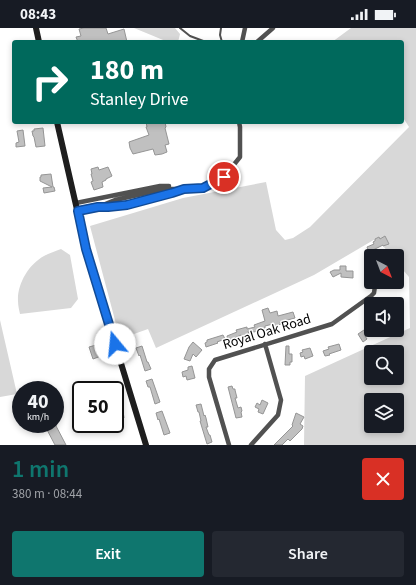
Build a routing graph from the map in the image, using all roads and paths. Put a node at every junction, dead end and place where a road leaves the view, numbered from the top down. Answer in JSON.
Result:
{"nodes":[{"id":1,"x":36,"y":28,"type":"edge"},
{"id":2,"x":180,"y":28,"type":"edge"},
{"id":3,"x":221,"y":28,"type":"edge"},
{"id":4,"x":245,"y":28,"type":"edge"},
{"id":5,"x":273,"y":28,"type":"edge"},
{"id":6,"x":39,"y":40,"type":"edge"},
{"id":7,"x":201,"y":40,"type":"edge"},
{"id":8,"x":221,"y":40,"type":"edge"},
{"id":9,"x":242,"y":40,"type":"edge"},
{"id":10,"x":259,"y":40,"type":"edge"},
{"id":11,"x":57,"y":124,"type":"edge"},
{"id":12,"x":239,"y":124,"type":"edge"},
{"id":13,"x":184,"y":189,"type":"junction"},
{"id":14,"x":76,"y":204,"type":"junction"},
{"id":15,"x":78,"y":211,"type":"junction"},
{"id":16,"x":375,"y":289,"type":"edge"},
{"id":17,"x":265,"y":344,"type":"junction"},
{"id":18,"x":146,"y":445,"type":"edge"},
{"id":19,"x":229,"y":445,"type":"edge"},
{"id":20,"x":251,"y":445,"type":"edge"}],
"edges":[{"from":1,"to":6,"type":"main road"},
{"from":2,"to":7,"type":"lane"},
{"from":3,"to":8,"type":"lane"},
{"from":4,"to":9,"type":"street"},
{"from":5,"to":10,"type":"street"},
{"from":11,"to":14,"type":"main road"},
{"from":12,"to":13,"type":"street"},
{"from":13,"to":14,"type":"street"},
{"from":13,"to":15,"type":"street"},
{"from":14,"to":15,"type":"main road"},
{"from":15,"to":18,"type":"main road"},
{"from":16,"to":17,"type":"street","name":"Royal Oak Road"},
{"from":17,"to":19,"type":"street","name":"Royal Oak Road"},
{"from":17,"to":20,"type":"street"}]}
